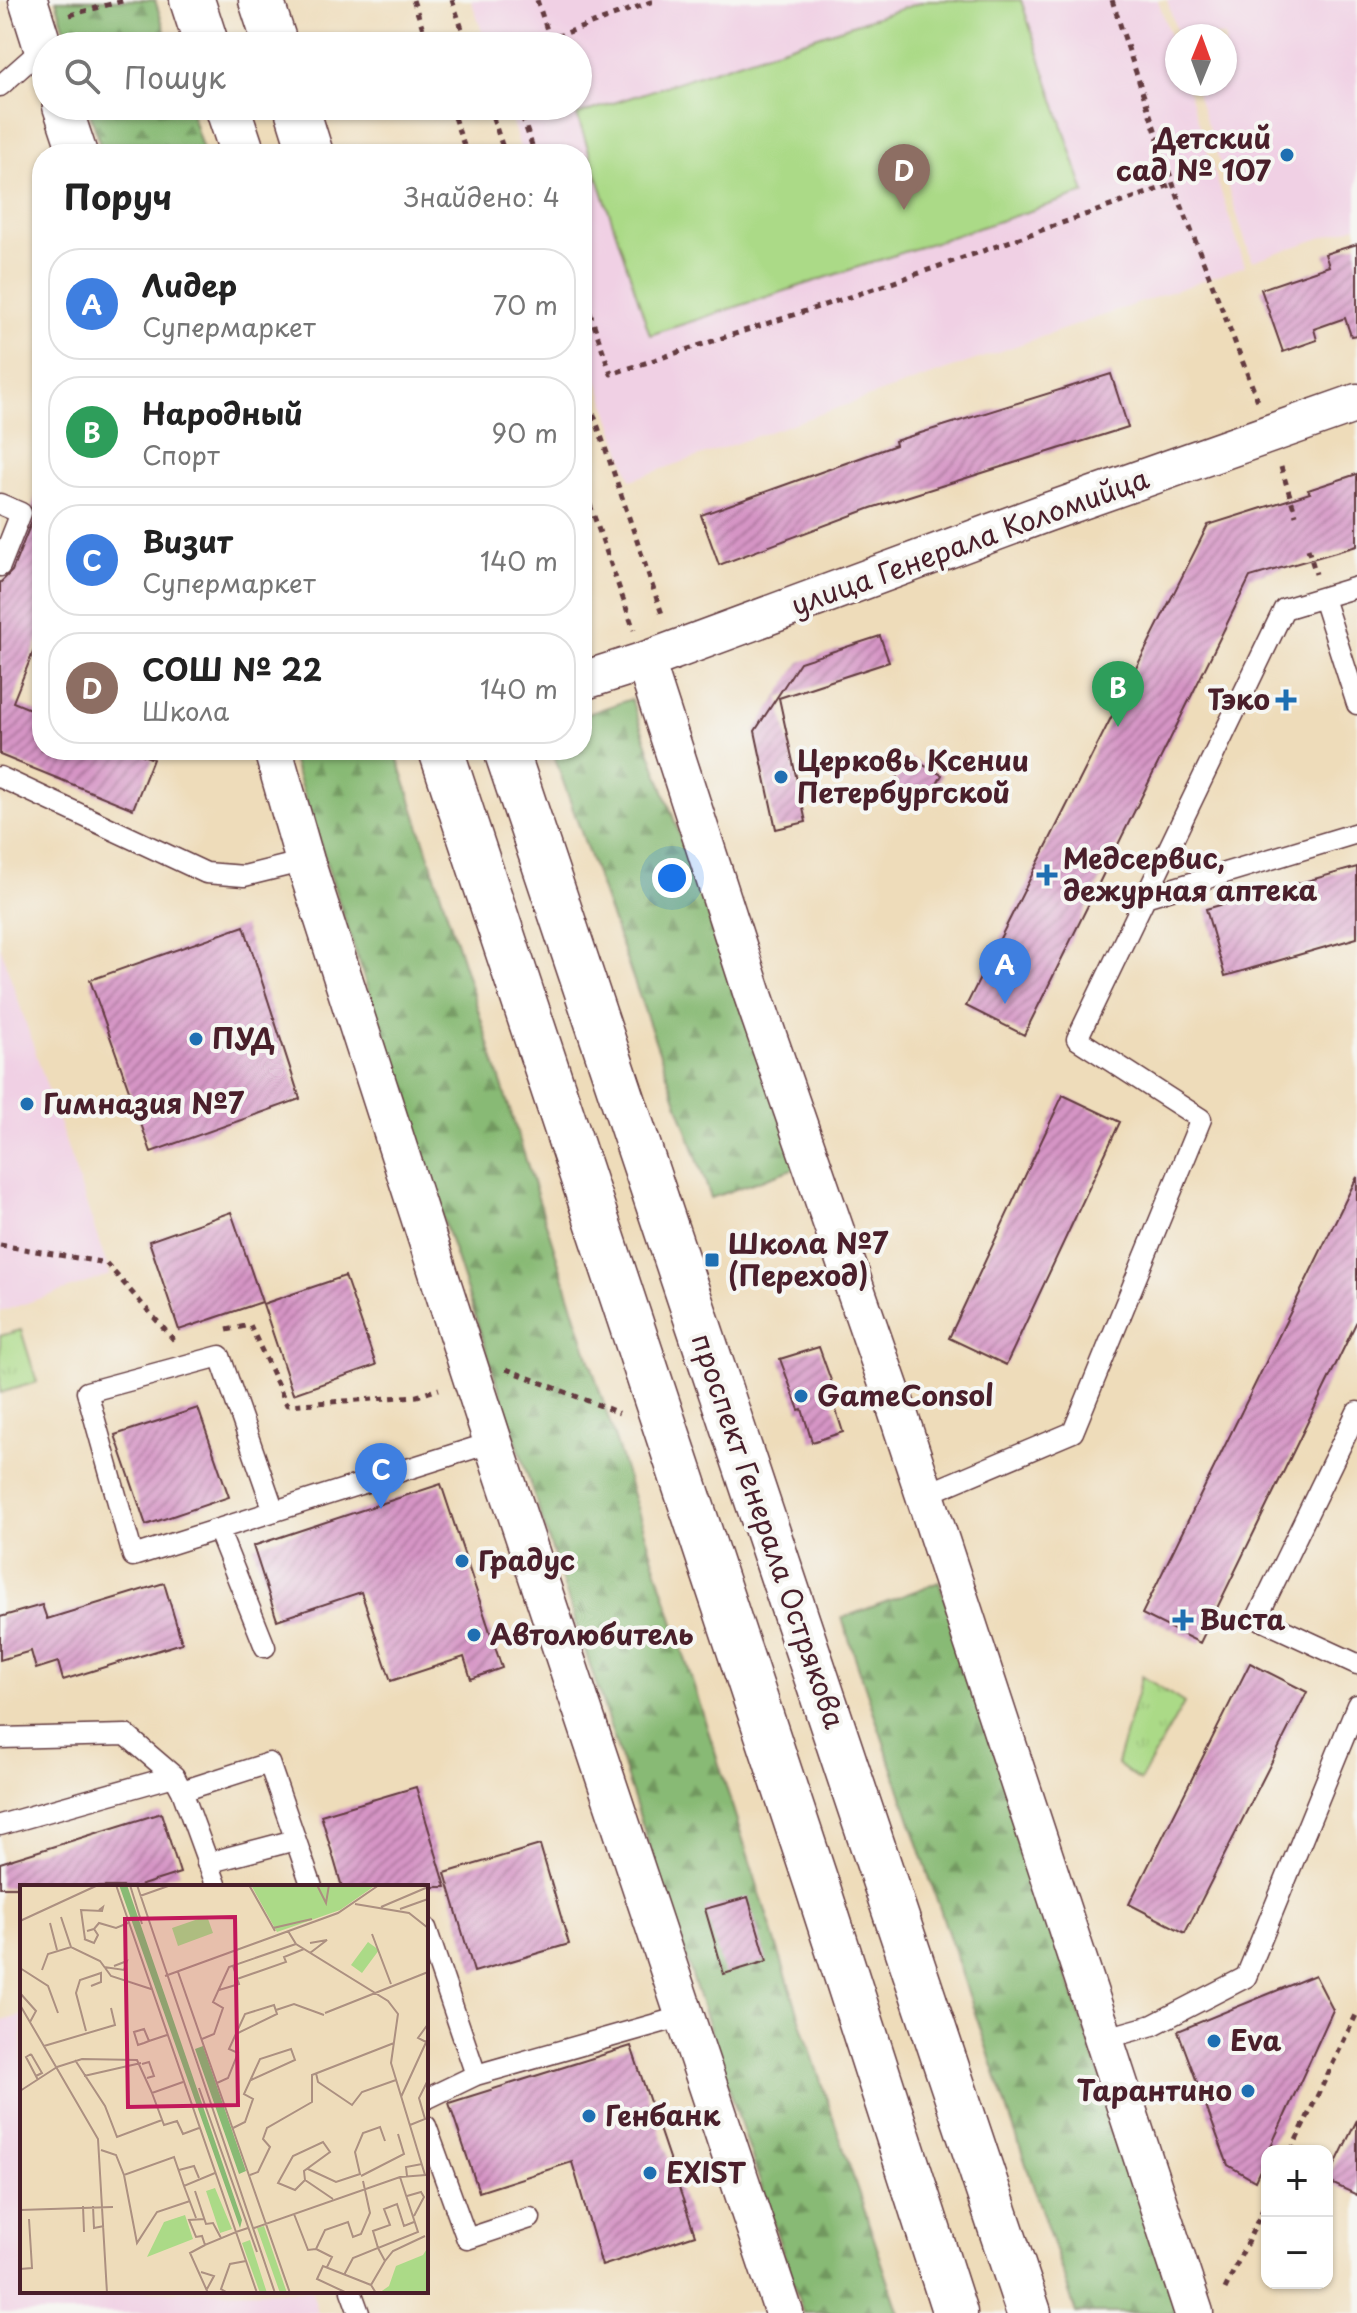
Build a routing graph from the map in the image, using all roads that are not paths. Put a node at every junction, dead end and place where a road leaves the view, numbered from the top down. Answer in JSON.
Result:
{"nodes":[{"id":1,"x":28,"y":0,"type":"edge"},
{"id":2,"x":192,"y":0,"type":"edge"},
{"id":3,"x":261,"y":0,"type":"edge"},
{"id":4,"x":38,"y":32,"type":"edge"},
{"id":5,"x":202,"y":32,"type":"edge"},
{"id":6,"x":271,"y":32,"type":"edge"},
{"id":7,"x":32,"y":61,"type":"edge"},
{"id":8,"x":0,"y":86,"type":"edge"},
{"id":9,"x":67,"y":120,"type":"edge"},
{"id":10,"x":232,"y":120,"type":"edge"},
{"id":11,"x":300,"y":120,"type":"edge"},
{"id":12,"x":75,"y":144,"type":"edge"},
{"id":13,"x":240,"y":144,"type":"edge"},
{"id":14,"x":308,"y":144,"type":"edge"},
{"id":15,"x":1357,"y":403,"type":"edge"},
{"id":16,"x":0,"y":504,"type":"edge"},
{"id":17,"x":0,"y":566,"type":"edge"},
{"id":18,"x":1357,"y":587,"type":"edge"},
{"id":19,"x":1323,"y":598,"type":"junction"},
{"id":20,"x":645,"y":661,"type":"junction"},
{"id":21,"x":592,"y":678,"type":"edge"},
{"id":22,"x":1357,"y":704,"type":"edge"},
{"id":23,"x":276,"y":760,"type":"edge"},
{"id":24,"x":444,"y":760,"type":"edge"},
{"id":25,"x":509,"y":760,"type":"edge"},
{"id":26,"x":0,"y":777,"type":"edge"},
{"id":27,"x":1357,"y":833,"type":"edge"},
{"id":28,"x":305,"y":861,"type":"junction"},
{"id":29,"x":1145,"y":897,"type":"junction"},
{"id":30,"x":1357,"y":1412,"type":"edge"},
{"id":31,"x":1351,"y":1436,"type":"edge"},
{"id":32,"x":493,"y":1442,"type":"junction"},
{"id":33,"x":924,"y":1495,"type":"junction"},
{"id":34,"x":274,"y":1511,"type":"junction"},
{"id":35,"x":218,"y":1529,"type":"junction"},
{"id":36,"x":265,"y":1647,"type":"dead end"},
{"id":37,"x":1357,"y":1664,"type":"edge"},
{"id":38,"x":1357,"y":1705,"type":"edge"},
{"id":39,"x":0,"y":1738,"type":"edge"},
{"id":40,"x":178,"y":1783,"type":"junction"},
{"id":41,"x":0,"y":1825,"type":"edge"},
{"id":42,"x":295,"y":1840,"type":"junction"},
{"id":43,"x":207,"y":1863,"type":"junction"},
{"id":44,"x":216,"y":1885,"type":"edge"},
{"id":45,"x":311,"y":1885,"type":"edge"},
{"id":46,"x":428,"y":1934,"type":"edge"},
{"id":47,"x":684,"y":2016,"type":"junction"},
{"id":48,"x":1103,"y":2039,"type":"junction"},
{"id":49,"x":476,"y":2075,"type":"junction"},
{"id":50,"x":428,"y":2098,"type":"edge"},
{"id":51,"x":428,"y":2132,"type":"edge"},
{"id":52,"x":530,"y":2218,"type":"dead end"},
{"id":53,"x":352,"y":2293,"type":"edge"},
{"id":54,"x":1208,"y":2305,"type":"edge"},
{"id":55,"x":359,"y":2313,"type":"edge"},
{"id":56,"x":784,"y":2313,"type":"edge"},
{"id":57,"x":955,"y":2313,"type":"edge"},
{"id":58,"x":1029,"y":2313,"type":"edge"}],
"edges":[{"from":1,"to":4,"type":"street"},
{"from":2,"to":5,"type":"main road"},
{"from":3,"to":6,"type":"main road"},
{"from":7,"to":8,"type":"lane"},
{"from":9,"to":12,"type":"street"},
{"from":10,"to":13,"type":"main road"},
{"from":11,"to":14,"type":"main road"},
{"from":15,"to":20,"type":"street","name":"улица Генерала Коломийца"},
{"from":16,"to":17,"type":"lane"},
{"from":18,"to":19,"type":"lane"},
{"from":19,"to":22,"type":"lane"},
{"from":19,"to":29,"type":"lane"},
{"from":20,"to":21,"type":"street","name":"улица Генерала Коломийца"},
{"from":20,"to":33,"type":"street"},
{"from":23,"to":28,"type":"street"},
{"from":24,"to":57,"type":"main road"},
{"from":25,"to":58,"type":"main road","name":"проспект Генерала Острякова"},
{"from":26,"to":28,"type":"lane"},
{"from":27,"to":29,"type":"lane"},
{"from":28,"to":32,"type":"street"},
{"from":29,"to":33,"type":"lane"},
{"from":30,"to":31,"type":"lane"},
{"from":31,"to":37,"type":"lane"},
{"from":32,"to":34,"type":"lane"},
{"from":32,"to":47,"type":"street"},
{"from":33,"to":48,"type":"street"},
{"from":34,"to":35,"type":"lane"},
{"from":34,"to":35,"type":"lane"},
{"from":35,"to":36,"type":"lane"},
{"from":38,"to":48,"type":"lane"},
{"from":39,"to":40,"type":"lane"},
{"from":40,"to":41,"type":"lane"},
{"from":40,"to":42,"type":"lane"},
{"from":40,"to":43,"type":"lane"},
{"from":42,"to":43,"type":"lane"},
{"from":42,"to":45,"type":"lane"},
{"from":43,"to":44,"type":"lane"},
{"from":46,"to":49,"type":"lane"},
{"from":47,"to":49,"type":"lane"},
{"from":47,"to":56,"type":"street"},
{"from":48,"to":54,"type":"street"},
{"from":49,"to":50,"type":"lane"},
{"from":51,"to":52,"type":"lane"},
{"from":53,"to":55,"type":"lane"}]}
